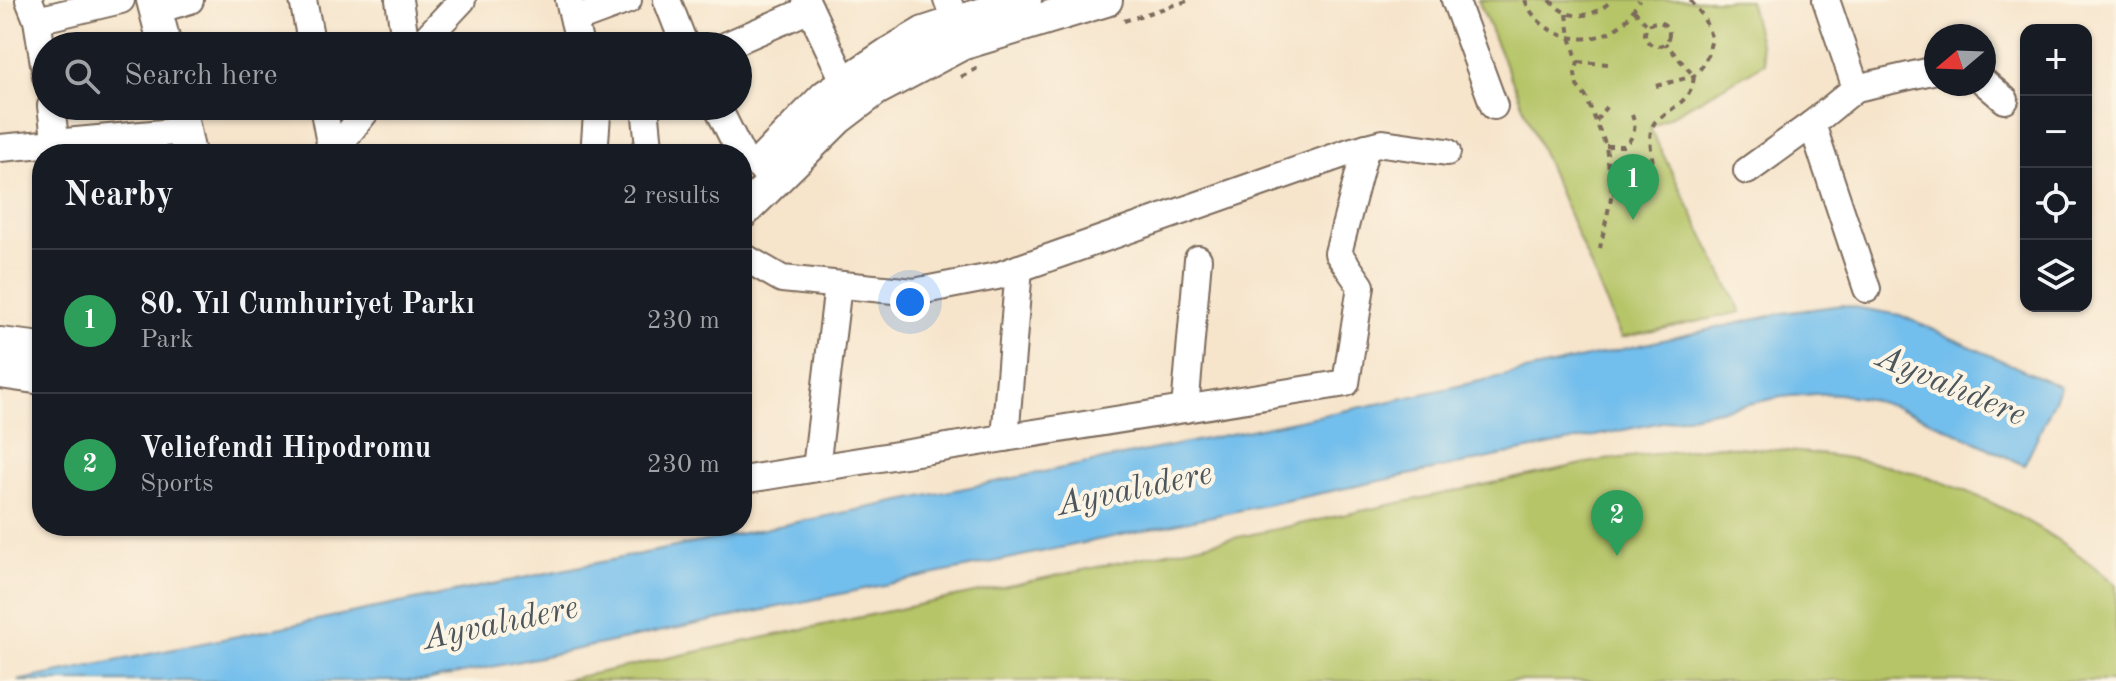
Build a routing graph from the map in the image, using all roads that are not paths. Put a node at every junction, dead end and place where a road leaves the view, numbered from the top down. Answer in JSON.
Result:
{"nodes":[{"id":1,"x":121,"y":0,"type":"edge"},
{"id":2,"x":190,"y":0,"type":"edge"},
{"id":3,"x":303,"y":0,"type":"edge"},
{"id":4,"x":399,"y":0,"type":"edge"},
{"id":5,"x":462,"y":0,"type":"edge"},
{"id":6,"x":628,"y":0,"type":"edge"},
{"id":7,"x":667,"y":0,"type":"edge"},
{"id":8,"x":1025,"y":0,"type":"edge"},
{"id":9,"x":1455,"y":0,"type":"edge"},
{"id":10,"x":1826,"y":0,"type":"edge"},
{"id":11,"x":808,"y":4,"type":"edge"},
{"id":12,"x":155,"y":5,"type":"edge"},
{"id":13,"x":1107,"y":6,"type":"edge"},
{"id":14,"x":33,"y":10,"type":"edge"},
{"id":15,"x":571,"y":10,"type":"edge"},
{"id":16,"x":955,"y":22,"type":"edge"},
{"id":17,"x":37,"y":32,"type":"edge"},
{"id":18,"x":162,"y":32,"type":"edge"},
{"id":19,"x":309,"y":32,"type":"edge"},
{"id":20,"x":404,"y":32,"type":"edge"},
{"id":21,"x":432,"y":32,"type":"edge"},
{"id":22,"x":576,"y":32,"type":"edge"},
{"id":23,"x":680,"y":32,"type":"edge"},
{"id":24,"x":752,"y":32,"type":"edge"},
{"id":25,"x":1924,"y":73,"type":"edge"},
{"id":26,"x":845,"y":83,"type":"junction"},
{"id":27,"x":1856,"y":88,"type":"junction"},
{"id":28,"x":1996,"y":92,"type":"edge"},
{"id":29,"x":2005,"y":100,"type":"dead end"},
{"id":30,"x":1494,"y":106,"type":"dead end"},
{"id":31,"x":53,"y":120,"type":"edge"},
{"id":32,"x":326,"y":120,"type":"edge"},
{"id":33,"x":359,"y":120,"type":"edge"},
{"id":34,"x":597,"y":120,"type":"edge"},
{"id":35,"x":646,"y":120,"type":"edge"},
{"id":36,"x":723,"y":120,"type":"edge"},
{"id":37,"x":1812,"y":124,"type":"junction"},
{"id":38,"x":185,"y":130,"type":"edge"},
{"id":39,"x":56,"y":144,"type":"edge"},
{"id":40,"x":91,"y":144,"type":"edge"},
{"id":41,"x":330,"y":144,"type":"edge"},
{"id":42,"x":340,"y":144,"type":"edge"},
{"id":43,"x":595,"y":144,"type":"edge"},
{"id":44,"x":649,"y":144,"type":"edge"},
{"id":45,"x":734,"y":144,"type":"edge"},
{"id":46,"x":1366,"y":147,"type":"junction"},
{"id":47,"x":0,"y":148,"type":"edge"},
{"id":48,"x":32,"y":149,"type":"edge"},
{"id":49,"x":1447,"y":152,"type":"dead end"},
{"id":50,"x":752,"y":160,"type":"edge"},
{"id":51,"x":1747,"y":171,"type":"dead end"},
{"id":52,"x":752,"y":203,"type":"edge"},
{"id":53,"x":1198,"y":259,"type":"dead end"},
{"id":54,"x":752,"y":262,"type":"edge"},
{"id":55,"x":1019,"y":268,"type":"junction"},
{"id":56,"x":838,"y":285,"type":"junction"},
{"id":57,"x":1867,"y":289,"type":"dead end"},
{"id":58,"x":0,"y":344,"type":"edge"},
{"id":59,"x":32,"y":348,"type":"edge"},
{"id":60,"x":0,"y":372,"type":"edge"},
{"id":61,"x":32,"y":377,"type":"edge"},
{"id":62,"x":1185,"y":409,"type":"junction"},
{"id":63,"x":1005,"y":438,"type":"junction"},
{"id":64,"x":816,"y":468,"type":"junction"},
{"id":65,"x":752,"y":478,"type":"edge"}],
"edges":[{"from":1,"to":14,"type":"street"},
{"from":2,"to":12,"type":"street"},
{"from":3,"to":19,"type":"street"},
{"from":4,"to":20,"type":"street"},
{"from":5,"to":21,"type":"street"},
{"from":6,"to":15,"type":"street"},
{"from":7,"to":23,"type":"street"},
{"from":8,"to":16,"type":"main road"},
{"from":9,"to":30,"type":"street"},
{"from":10,"to":27,"type":"street"},
{"from":11,"to":24,"type":"street"},
{"from":11,"to":26,"type":"street"},
{"from":12,"to":18,"type":"main road"},
{"from":13,"to":16,"type":"main road"},
{"from":14,"to":17,"type":"street"},
{"from":15,"to":22,"type":"street"},
{"from":16,"to":26,"type":"main road"},
{"from":16,"to":52,"type":"main road"},
{"from":25,"to":27,"type":"street"},
{"from":26,"to":50,"type":"main road"},
{"from":27,"to":37,"type":"street"},
{"from":28,"to":29,"type":"street"},
{"from":31,"to":39,"type":"street"},
{"from":32,"to":41,"type":"street"},
{"from":33,"to":42,"type":"street"},
{"from":34,"to":43,"type":"street"},
{"from":35,"to":44,"type":"street"},
{"from":36,"to":45,"type":"street"},
{"from":37,"to":51,"type":"street"},
{"from":37,"to":57,"type":"street"},
{"from":38,"to":40,"type":"street"},
{"from":46,"to":49,"type":"street"},
{"from":46,"to":55,"type":"street"},
{"from":46,"to":62,"type":"street"},
{"from":47,"to":48,"type":"street"},
{"from":53,"to":62,"type":"street"},
{"from":54,"to":56,"type":"street"},
{"from":55,"to":56,"type":"street"},
{"from":55,"to":63,"type":"street"},
{"from":56,"to":64,"type":"street"},
{"from":58,"to":59,"type":"main road"},
{"from":60,"to":61,"type":"main road"},
{"from":62,"to":63,"type":"street"},
{"from":63,"to":64,"type":"street"},
{"from":64,"to":65,"type":"street"}]}
